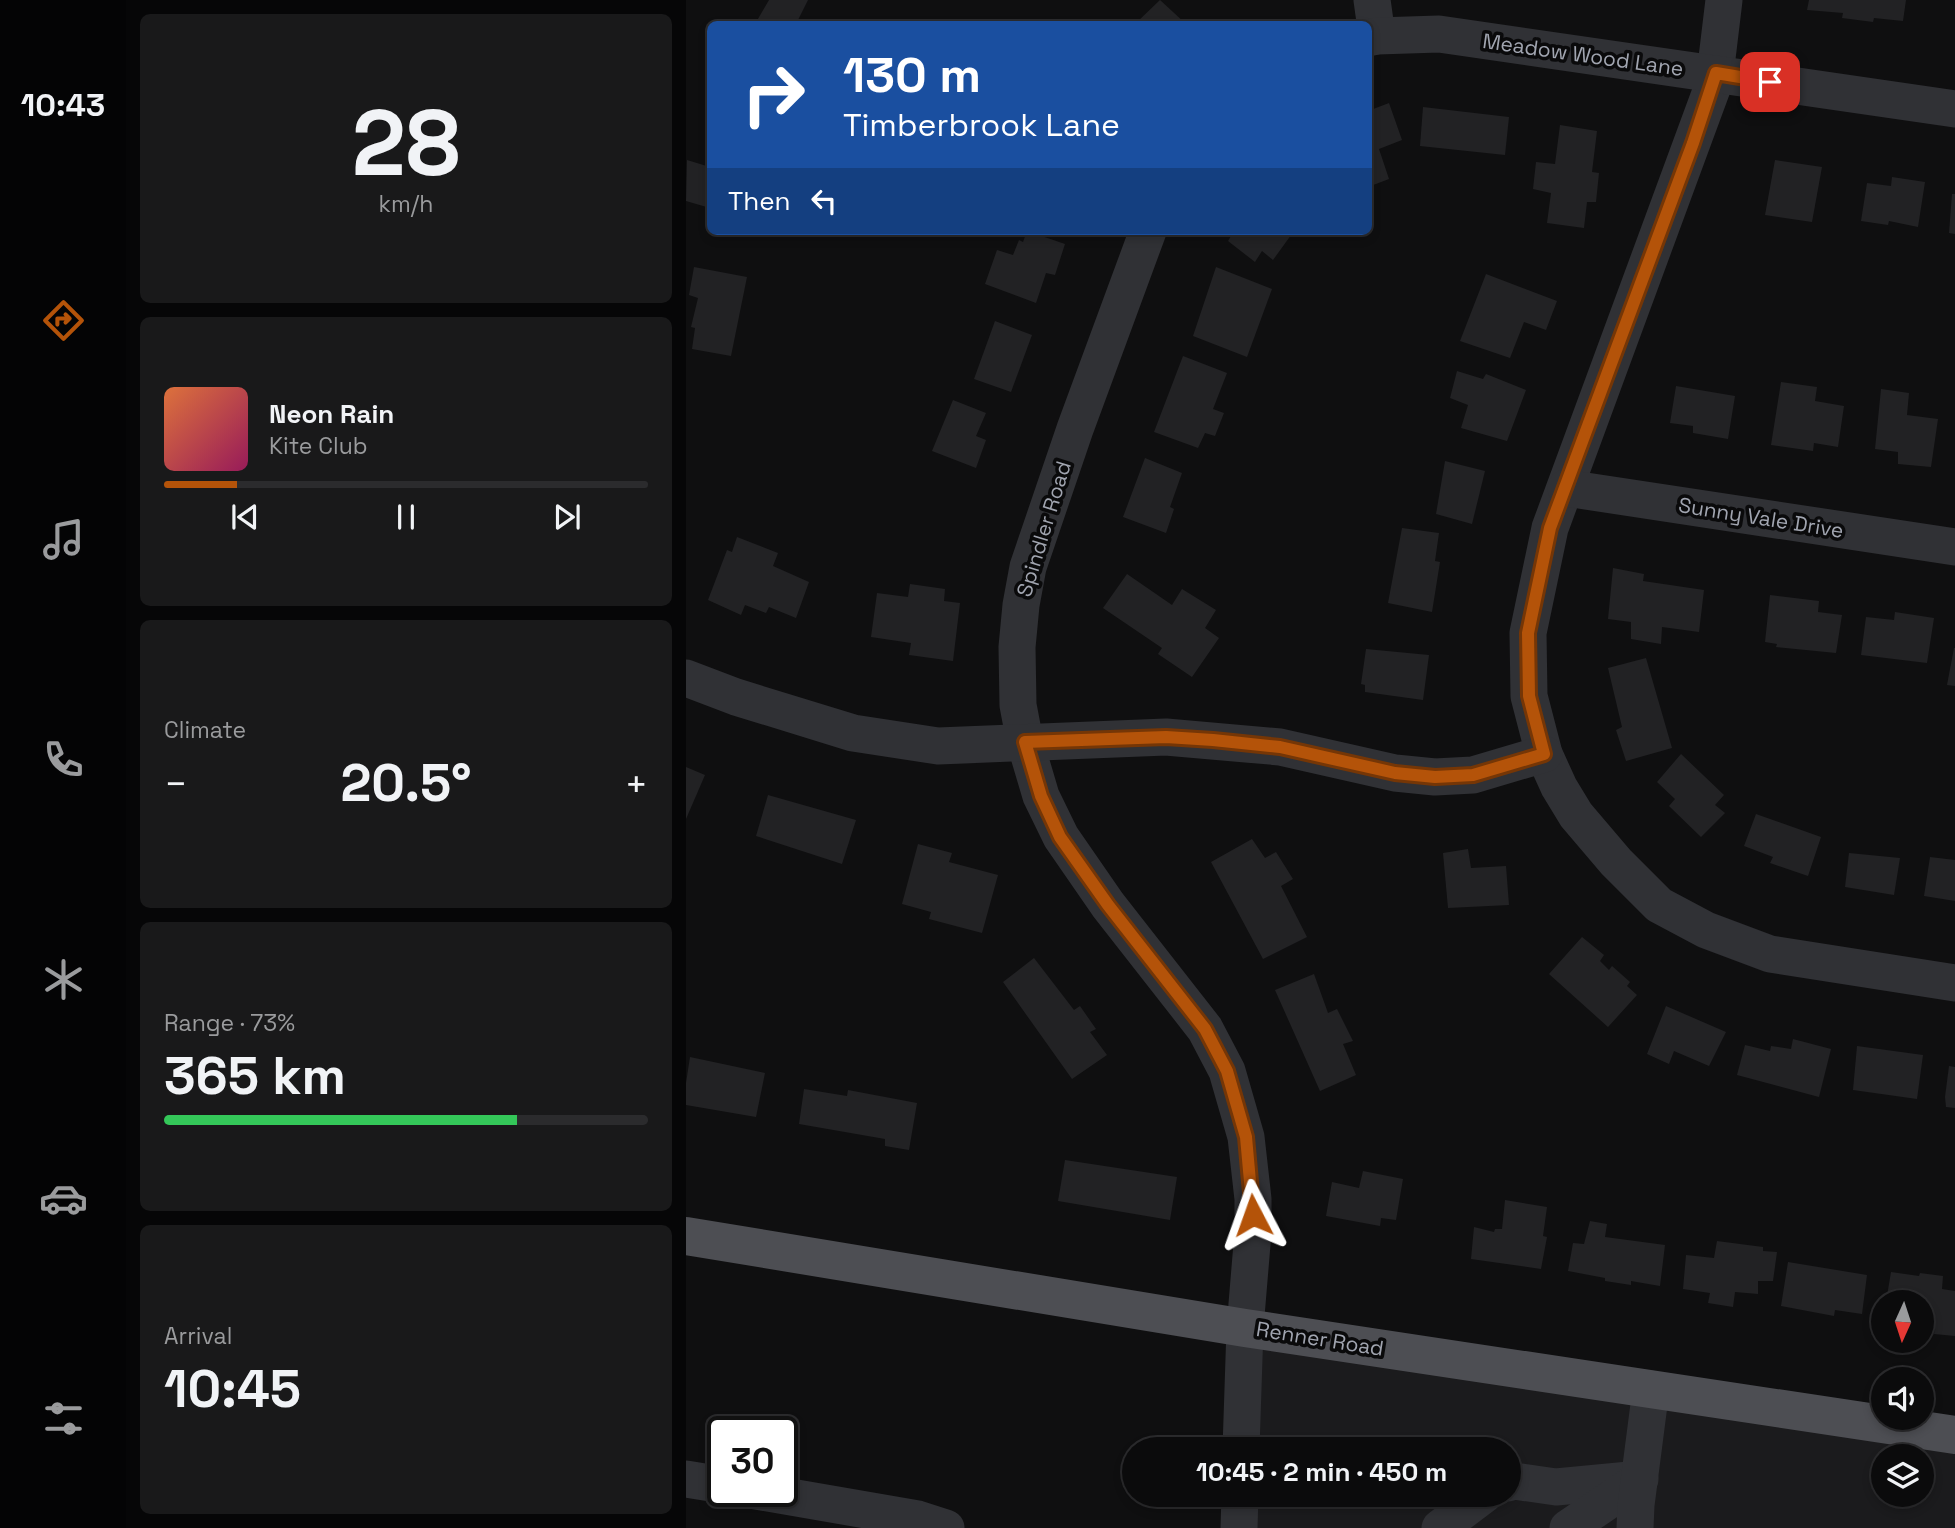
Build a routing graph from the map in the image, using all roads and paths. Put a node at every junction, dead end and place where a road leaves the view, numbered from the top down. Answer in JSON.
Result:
{"nodes":[{"id":1,"x":1372,"y":0,"type":"edge"},
{"id":2,"x":1724,"y":0,"type":"edge"},
{"id":3,"x":1373,"y":37,"type":"edge"},
{"id":4,"x":1716,"y":73,"type":"junction"},
{"id":5,"x":1955,"y":109,"type":"edge"},
{"id":6,"x":1147,"y":235,"type":"edge"},
{"id":7,"x":1566,"y":488,"type":"junction"},
{"id":8,"x":1955,"y":547,"type":"edge"},
{"id":9,"x":686,"y":678,"type":"edge"},
{"id":10,"x":1025,"y":742,"type":"junction"},
{"id":11,"x":1544,"y":754,"type":"junction"},
{"id":12,"x":1955,"y":983,"type":"edge"},
{"id":13,"x":686,"y":1236,"type":"edge"},
{"id":14,"x":1245,"y":1328,"type":"junction"},
{"id":15,"x":1651,"y":1389,"type":"junction"},
{"id":16,"x":1955,"y":1435,"type":"edge"},
{"id":17,"x":1241,"y":1437,"type":"edge"},
{"id":18,"x":686,"y":1479,"type":"edge"},
{"id":19,"x":1640,"y":1479,"type":"junction"},
{"id":20,"x":707,"y":1482,"type":"edge"},
{"id":21,"x":1521,"y":1482,"type":"edge"},
{"id":22,"x":798,"y":1498,"type":"edge"},
{"id":23,"x":1240,"y":1507,"type":"edge"},
{"id":24,"x":1468,"y":1507,"type":"edge"},
{"id":25,"x":946,"y":1528,"type":"edge"},
{"id":26,"x":1239,"y":1528,"type":"edge"},
{"id":27,"x":1440,"y":1528,"type":"edge"},
{"id":28,"x":1568,"y":1528,"type":"edge"},
{"id":29,"x":1635,"y":1528,"type":"edge"}],
"edges":[{"from":1,"to":3,"type":"street"},
{"from":2,"to":4,"type":"street"},
{"from":3,"to":4,"type":"street","name":"Meadow Wood Lane"},
{"from":4,"to":5,"type":"street","name":"Meadow Wood Lane"},
{"from":4,"to":7,"type":"street"},
{"from":6,"to":10,"type":"street","name":"Spindler Road"},
{"from":7,"to":8,"type":"street","name":"Sunny Vale Drive"},
{"from":7,"to":11,"type":"street"},
{"from":9,"to":10,"type":"street"},
{"from":10,"to":11,"type":"street"},
{"from":10,"to":14,"type":"street","name":"Spindler Road"},
{"from":11,"to":12,"type":"street"},
{"from":13,"to":14,"type":"main road","name":"Renner Road"},
{"from":14,"to":15,"type":"main road","name":"Renner Road"},
{"from":14,"to":17,"type":"street","name":"Spindler Road"},
{"from":15,"to":16,"type":"main road","name":"Renner Road"},
{"from":15,"to":19,"type":"street"},
{"from":18,"to":20,"type":"street"},
{"from":19,"to":21,"type":"street"},
{"from":19,"to":28,"type":"street"},
{"from":19,"to":29,"type":"street"},
{"from":22,"to":25,"type":"street"},
{"from":23,"to":26,"type":"street"},
{"from":24,"to":27,"type":"street"}]}
